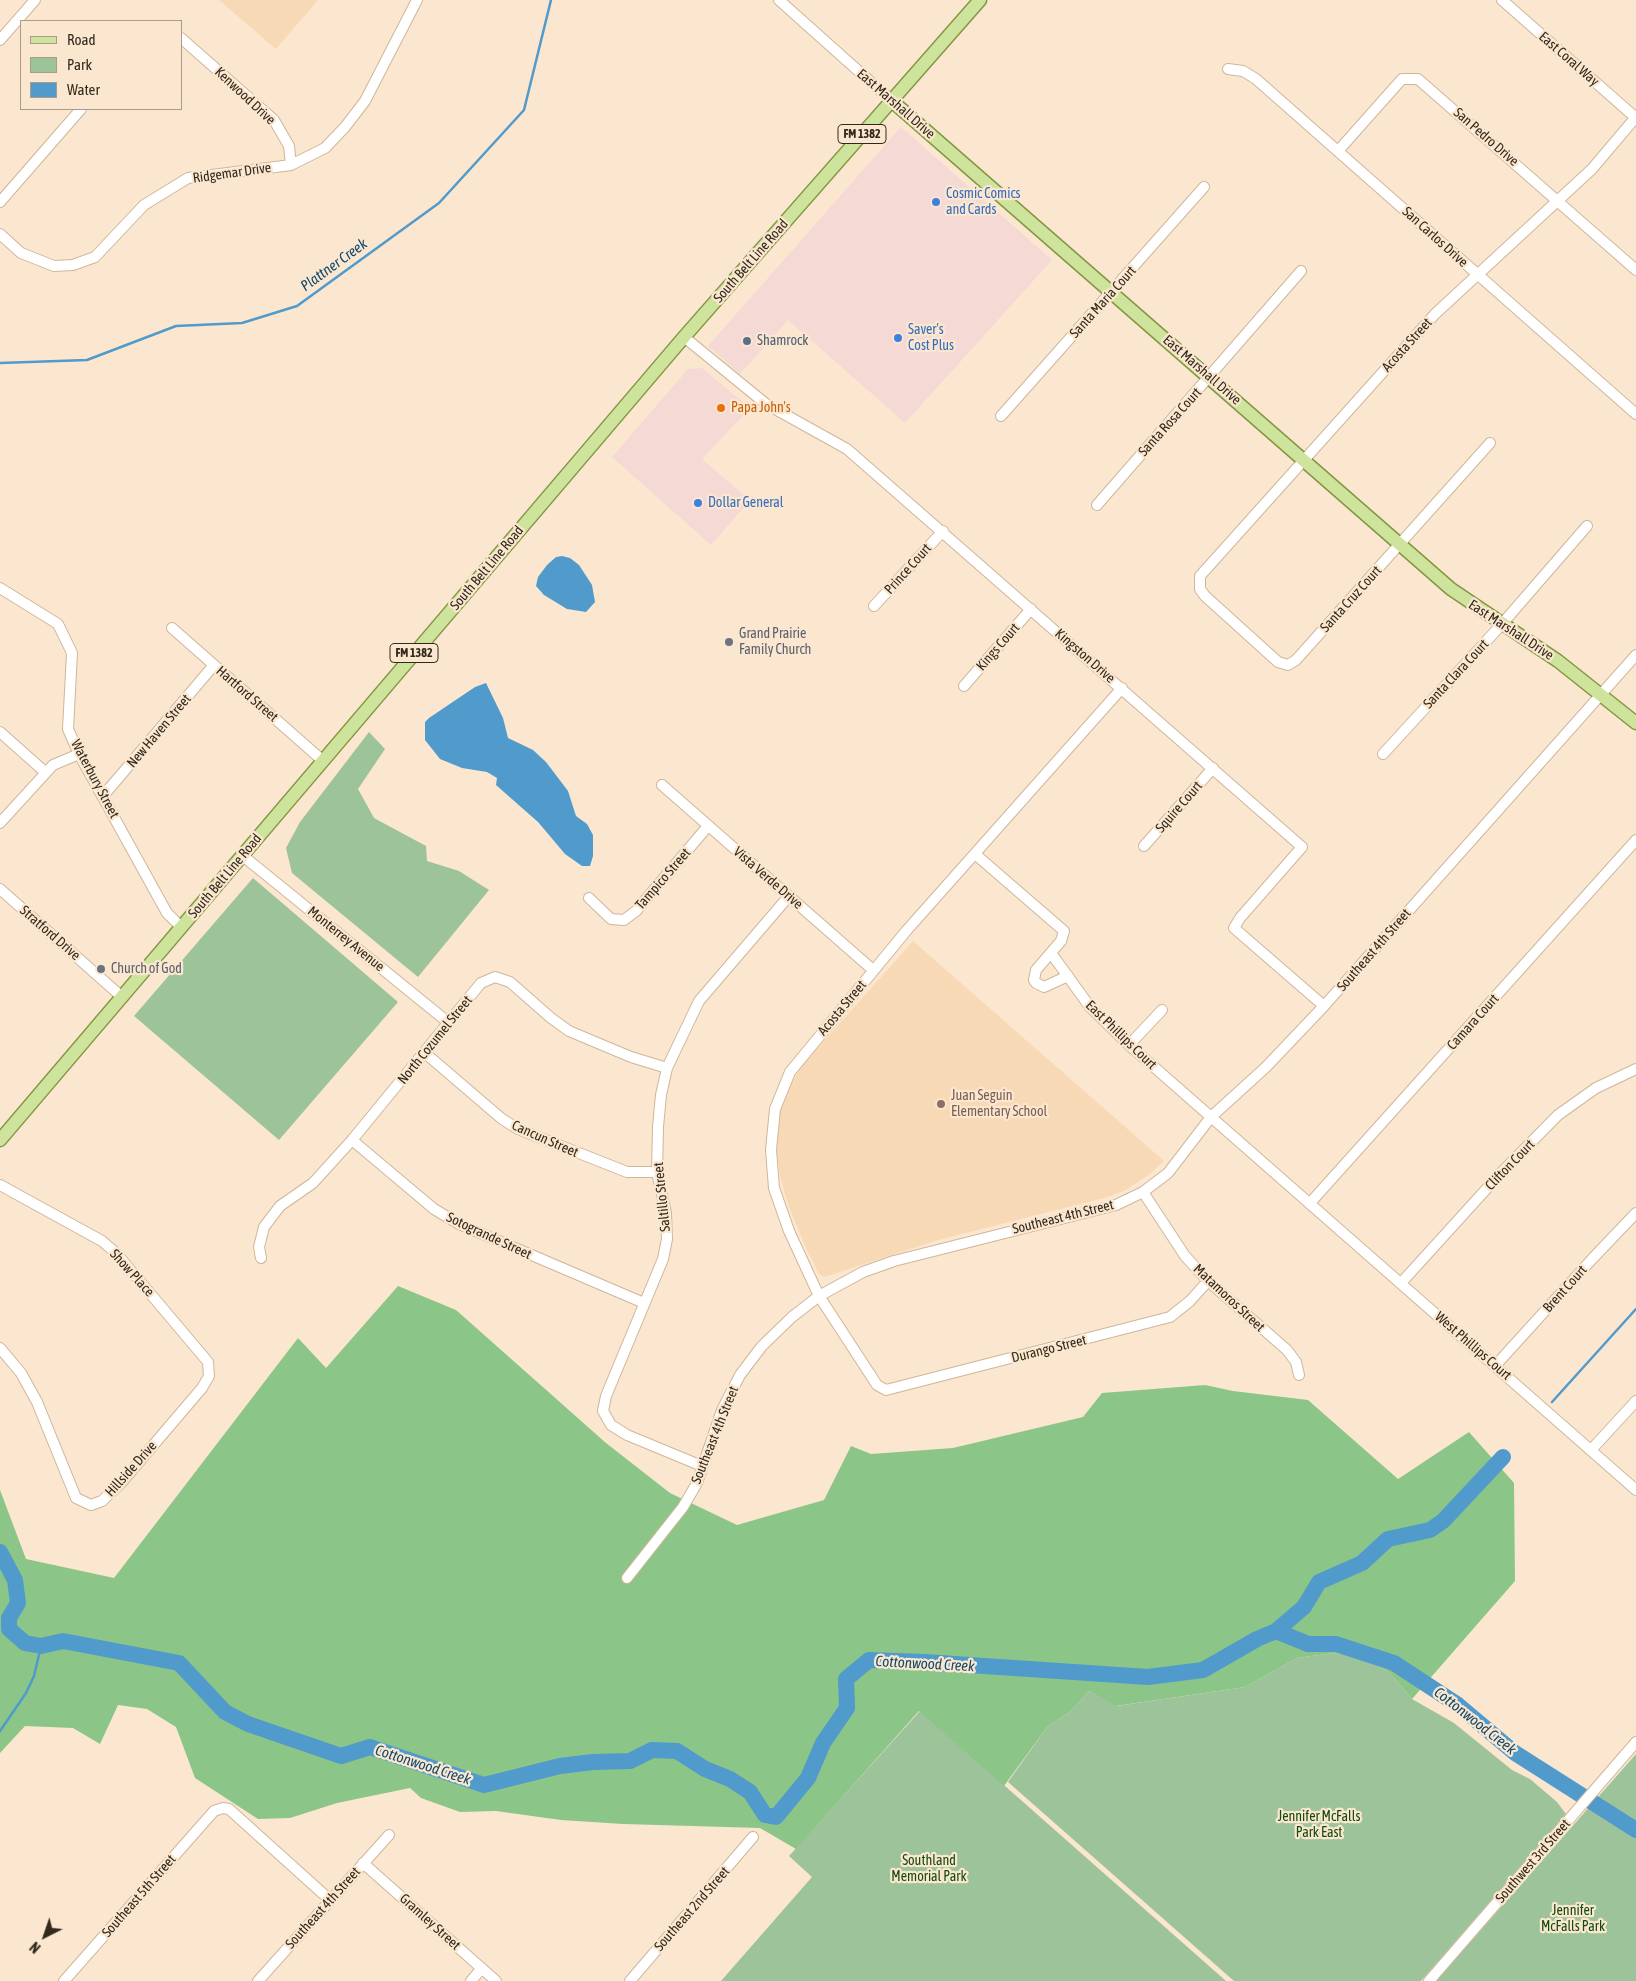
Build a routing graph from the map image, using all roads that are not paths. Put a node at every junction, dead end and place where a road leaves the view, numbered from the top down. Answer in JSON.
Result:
{"nodes":[{"id":1,"x":35,"y":0,"type":"edge"},
{"id":2,"x":416,"y":0,"type":"edge"},
{"id":3,"x":779,"y":0,"type":"edge"},
{"id":4,"x":980,"y":0,"type":"edge"},
{"id":5,"x":1502,"y":0,"type":"edge"},
{"id":6,"x":182,"y":39,"type":"edge"},
{"id":7,"x":0,"y":40,"type":"edge"},
{"id":8,"x":1228,"y":69,"type":"dead end"},
{"id":9,"x":892,"y":101,"type":"junction"},
{"id":10,"x":80,"y":110,"type":"edge"},
{"id":11,"x":1636,"y":118,"type":"edge"},
{"id":12,"x":1338,"y":151,"type":"junction"},
{"id":13,"x":291,"y":165,"type":"junction"},
{"id":14,"x":1204,"y":187,"type":"dead end"},
{"id":15,"x":1558,"y":201,"type":"junction"},
{"id":16,"x":0,"y":202,"type":"edge"},
{"id":17,"x":0,"y":234,"type":"edge"},
{"id":18,"x":1636,"y":270,"type":"edge"},
{"id":19,"x":1301,"y":271,"type":"dead end"},
{"id":20,"x":1477,"y":274,"type":"junction"},
{"id":21,"x":1113,"y":291,"type":"junction"},
{"id":22,"x":684,"y":337,"type":"junction"},
{"id":23,"x":1209,"y":378,"type":"junction"},
{"id":24,"x":1636,"y":414,"type":"edge"},
{"id":25,"x":1001,"y":416,"type":"dead end"},
{"id":26,"x":1490,"y":443,"type":"dead end"},
{"id":27,"x":1304,"y":460,"type":"junction"},
{"id":28,"x":1097,"y":505,"type":"dead end"},
{"id":29,"x":1587,"y":526,"type":"dead end"},
{"id":30,"x":943,"y":531,"type":"junction"},
{"id":31,"x":1400,"y":544,"type":"junction"},
{"id":32,"x":0,"y":588,"type":"edge"},
{"id":33,"x":1200,"y":589,"type":"joint"},
{"id":34,"x":874,"y":606,"type":"dead end"},
{"id":35,"x":1032,"y":609,"type":"junction"},
{"id":36,"x":1502,"y":624,"type":"junction"},
{"id":37,"x":172,"y":628,"type":"dead end"},
{"id":38,"x":1636,"y":655,"type":"edge"},
{"id":39,"x":214,"y":665,"type":"junction"},
{"id":40,"x":964,"y":686,"type":"dead end"},
{"id":41,"x":1122,"y":688,"type":"junction"},
{"id":42,"x":1602,"y":693,"type":"junction"},
{"id":43,"x":1636,"y":724,"type":"edge"},
{"id":44,"x":0,"y":732,"type":"edge"},
{"id":45,"x":78,"y":754,"type":"junction"},
{"id":46,"x":1383,"y":754,"type":"dead end"},
{"id":47,"x":322,"y":760,"type":"junction"},
{"id":48,"x":1213,"y":768,"type":"junction"},
{"id":49,"x":45,"y":772,"type":"junction"},
{"id":50,"x":662,"y":785,"type":"dead end"},
{"id":51,"x":103,"y":796,"type":"junction"},
{"id":52,"x":0,"y":823,"type":"edge"},
{"id":53,"x":708,"y":826,"type":"junction"},
{"id":54,"x":1636,"y":840,"type":"edge"},
{"id":55,"x":1144,"y":846,"type":"dead end"},
{"id":56,"x":975,"y":854,"type":"junction"},
{"id":57,"x":243,"y":856,"type":"junction"},
{"id":58,"x":0,"y":890,"type":"edge"},
{"id":59,"x":789,"y":896,"type":"junction"},
{"id":60,"x":589,"y":898,"type":"dead end"},
{"id":61,"x":181,"y":927,"type":"junction"},
{"id":62,"x":1051,"y":952,"type":"junction"},
{"id":63,"x":874,"y":970,"type":"junction"},
{"id":64,"x":1068,"y":976,"type":"junction"},
{"id":65,"x":122,"y":997,"type":"junction"},
{"id":66,"x":1324,"y":1006,"type":"junction"},
{"id":67,"x":1162,"y":1010,"type":"dead end"},
{"id":68,"x":449,"y":1023,"type":"junction"},
{"id":69,"x":1129,"y":1045,"type":"junction"},
{"id":70,"x":425,"y":1053,"type":"junction"},
{"id":71,"x":667,"y":1068,"type":"junction"},
{"id":72,"x":1636,"y":1069,"type":"edge"},
{"id":73,"x":1211,"y":1117,"type":"junction"},
{"id":74,"x":0,"y":1140,"type":"edge"},
{"id":75,"x":352,"y":1140,"type":"junction"},
{"id":76,"x":657,"y":1172,"type":"junction"},
{"id":77,"x":0,"y":1185,"type":"edge"},
{"id":78,"x":1143,"y":1192,"type":"junction"},
{"id":79,"x":1310,"y":1203,"type":"junction"},
{"id":80,"x":1636,"y":1214,"type":"edge"},
{"id":81,"x":261,"y":1258,"type":"dead end"},
{"id":82,"x":1208,"y":1281,"type":"junction"},
{"id":83,"x":1401,"y":1283,"type":"junction"},
{"id":84,"x":820,"y":1296,"type":"junction"},
{"id":85,"x":644,"y":1303,"type":"junction"},
{"id":86,"x":0,"y":1348,"type":"edge"},
{"id":87,"x":1496,"y":1366,"type":"junction"},
{"id":88,"x":1299,"y":1375,"type":"dead end"},
{"id":89,"x":209,"y":1376,"type":"joint"},
{"id":90,"x":877,"y":1385,"type":"joint"},
{"id":91,"x":1636,"y":1401,"type":"edge"},
{"id":92,"x":1591,"y":1450,"type":"junction"},
{"id":93,"x":702,"y":1466,"type":"junction"},
{"id":94,"x":1636,"y":1490,"type":"edge"},
{"id":95,"x":627,"y":1578,"type":"dead end"},
{"id":96,"x":1636,"y":1742,"type":"edge"},
{"id":97,"x":389,"y":1835,"type":"dead end"},
{"id":98,"x":754,"y":1837,"type":"dead end"},
{"id":99,"x":363,"y":1863,"type":"junction"},
{"id":100,"x":330,"y":1900,"type":"junction"},
{"id":101,"x":482,"y":1968,"type":"junction"},
{"id":102,"x":64,"y":1981,"type":"edge"},
{"id":103,"x":258,"y":1981,"type":"edge"},
{"id":104,"x":471,"y":1981,"type":"edge"},
{"id":105,"x":496,"y":1981,"type":"edge"},
{"id":106,"x":630,"y":1981,"type":"edge"},
{"id":107,"x":1429,"y":1981,"type":"edge"}],
"edges":[{"from":1,"to":7,"type":"street"},
{"from":2,"to":13,"type":"street","name":"Ridgemar Drive"},
{"from":3,"to":9,"type":"street","name":"East Marshall Drive"},
{"from":4,"to":9,"type":"main road","name":"South Belt Line Road","number":"FM 1382"},
{"from":5,"to":11,"type":"street","name":"East Coral Way"},
{"from":6,"to":13,"type":"street","name":"Kenwood Drive"},
{"from":8,"to":12,"type":"street","name":"San Carlos Drive"},
{"from":9,"to":21,"type":"main road","name":"East Marshall Drive"},
{"from":9,"to":22,"type":"main road","name":"South Belt Line Road","number":"FM 1382"},
{"from":10,"to":16,"type":"street"},
{"from":11,"to":15,"type":"street","name":"Acosta Street"},
{"from":12,"to":15,"type":"street","name":"San Pedro Drive"},
{"from":12,"to":20,"type":"street","name":"San Carlos Drive"},
{"from":13,"to":17,"type":"street","name":"Ridgemar Drive"},
{"from":14,"to":21,"type":"street","name":"Santa Maria Court"},
{"from":15,"to":18,"type":"street","name":"San Pedro Drive"},
{"from":15,"to":20,"type":"street","name":"Acosta Street"},
{"from":19,"to":23,"type":"street","name":"Santa Rosa Court"},
{"from":20,"to":24,"type":"street","name":"San Carlos Drive"},
{"from":20,"to":27,"type":"street","name":"Acosta Street"},
{"from":21,"to":23,"type":"main road","name":"East Marshall Drive"},
{"from":21,"to":25,"type":"street","name":"Santa Maria Court"},
{"from":22,"to":30,"type":"street","name":"Kingston Drive"},
{"from":22,"to":47,"type":"main road","name":"South Belt Line Road","number":"FM 1382"},
{"from":23,"to":27,"type":"main road","name":"East Marshall Drive"},
{"from":23,"to":28,"type":"street","name":"Santa Rosa Court"},
{"from":26,"to":31,"type":"street","name":"Santa Cruz Court"},
{"from":27,"to":31,"type":"main road","name":"East Marshall Drive"},
{"from":27,"to":33,"type":"street","name":"Acosta Street"},
{"from":29,"to":36,"type":"street","name":"Santa Clara Court"},
{"from":30,"to":34,"type":"street","name":"Prince Court"},
{"from":30,"to":35,"type":"street","name":"Kingston Drive"},
{"from":31,"to":33,"type":"street","name":"Santa Cruz Court"},
{"from":31,"to":36,"type":"main road","name":"East Marshall Drive"},
{"from":32,"to":45,"type":"street","name":"Waterbury Street"},
{"from":35,"to":40,"type":"street","name":"Kings Court"},
{"from":35,"to":41,"type":"street","name":"Kingston Drive"},
{"from":36,"to":42,"type":"main road","name":"East Marshall Drive"},
{"from":36,"to":46,"type":"street","name":"Santa Clara Court"},
{"from":37,"to":39,"type":"street","name":"Hartford Street"},
{"from":38,"to":42,"type":"street","name":"Southeast 4th Street"},
{"from":39,"to":47,"type":"street","name":"Hartford Street"},
{"from":39,"to":51,"type":"street","name":"New Haven Street"},
{"from":41,"to":48,"type":"street","name":"Kingston Drive"},
{"from":41,"to":56,"type":"street","name":"Acosta Street"},
{"from":42,"to":43,"type":"main road","name":"East Marshall Drive"},
{"from":42,"to":66,"type":"street","name":"Southeast 4th Street"},
{"from":44,"to":49,"type":"street"},
{"from":45,"to":49,"type":"street"},
{"from":45,"to":51,"type":"street","name":"Waterbury Street"},
{"from":47,"to":57,"type":"main road","name":"South Belt Line Road","number":"FM 1382"},
{"from":48,"to":55,"type":"street","name":"Squire Court"},
{"from":48,"to":66,"type":"street","name":"Kingston Drive"},
{"from":49,"to":52,"type":"street"},
{"from":50,"to":53,"type":"street","name":"Vista Verde Drive"},
{"from":51,"to":61,"type":"street","name":"Waterbury Street"},
{"from":53,"to":59,"type":"street","name":"Vista Verde Drive"},
{"from":53,"to":60,"type":"street","name":"Tampico Street"},
{"from":54,"to":79,"type":"street","name":"Camara Court"},
{"from":56,"to":62,"type":"street"},
{"from":56,"to":63,"type":"street","name":"Acosta Street"},
{"from":57,"to":61,"type":"main road","name":"South Belt Line Road","number":"FM 1382"},
{"from":57,"to":68,"type":"street","name":"Monterrey Avenue"},
{"from":58,"to":65,"type":"street","name":"Stratford Drive"},
{"from":59,"to":63,"type":"street","name":"Vista Verde Drive"},
{"from":59,"to":71,"type":"street","name":"Saltillo Street"},
{"from":61,"to":65,"type":"main road","name":"South Belt Line Road","number":"FM 1382"},
{"from":62,"to":64,"type":"street","name":"East Phillips Court"},
{"from":62,"to":64,"type":"street"},
{"from":63,"to":84,"type":"street","name":"Acosta Street"},
{"from":64,"to":69,"type":"street","name":"East Phillips Court"},
{"from":65,"to":74,"type":"main road","name":"South Belt Line Road","number":"FM 1382"},
{"from":66,"to":73,"type":"street","name":"Southeast 4th Street"},
{"from":67,"to":69,"type":"street"},
{"from":68,"to":70,"type":"street","name":"North Cozumel Street"},
{"from":68,"to":71,"type":"street","name":"North Cozumel Street"},
{"from":69,"to":73,"type":"street","name":"East Phillips Court"},
{"from":70,"to":75,"type":"street","name":"North Cozumel Street"},
{"from":70,"to":76,"type":"street","name":"Cancun Street"},
{"from":71,"to":76,"type":"street","name":"Saltillo Street"},
{"from":72,"to":83,"type":"street","name":"Clifton Court"},
{"from":73,"to":78,"type":"street","name":"Southeast 4th Street"},
{"from":73,"to":79,"type":"street","name":"East Phillips Court"},
{"from":75,"to":81,"type":"street","name":"North Cozumel Street"},
{"from":75,"to":85,"type":"street","name":"Sotogrande Street"},
{"from":76,"to":85,"type":"street","name":"Saltillo Street"},
{"from":77,"to":89,"type":"street","name":"Show Place"},
{"from":78,"to":82,"type":"street","name":"Matamoros Street"},
{"from":78,"to":84,"type":"street","name":"Southeast 4th Street"},
{"from":79,"to":83,"type":"street","name":"West Phillips Court"},
{"from":80,"to":87,"type":"street","name":"Brent Court"},
{"from":82,"to":88,"type":"street","name":"Matamoros Street"},
{"from":82,"to":90,"type":"street","name":"Durango Street"},
{"from":83,"to":87,"type":"street","name":"West Phillips Court"},
{"from":84,"to":90,"type":"street","name":"Acosta Street"},
{"from":84,"to":93,"type":"street","name":"Southeast 4th Street"},
{"from":85,"to":93,"type":"street","name":"Saltillo Street"},
{"from":86,"to":89,"type":"street","name":"Hillside Drive"},
{"from":87,"to":92,"type":"street","name":"West Phillips Court"},
{"from":91,"to":92,"type":"street"},
{"from":92,"to":94,"type":"street","name":"West Phillips Court"},
{"from":93,"to":95,"type":"street","name":"Southeast 4th Street"},
{"from":96,"to":107,"type":"street","name":"Southwest 3rd Street"},
{"from":97,"to":99,"type":"street","name":"Southeast 4th Street"},
{"from":98,"to":106,"type":"street","name":"Southeast 2nd Street"},
{"from":99,"to":100,"type":"street","name":"Southeast 4th Street"},
{"from":99,"to":101,"type":"street","name":"Gramley Street"},
{"from":100,"to":102,"type":"street","name":"Southeast 5th Street"},
{"from":100,"to":103,"type":"street","name":"Southeast 4th Street"},
{"from":101,"to":104,"type":"street"},
{"from":101,"to":105,"type":"street","name":"Gramley Street"}]}
